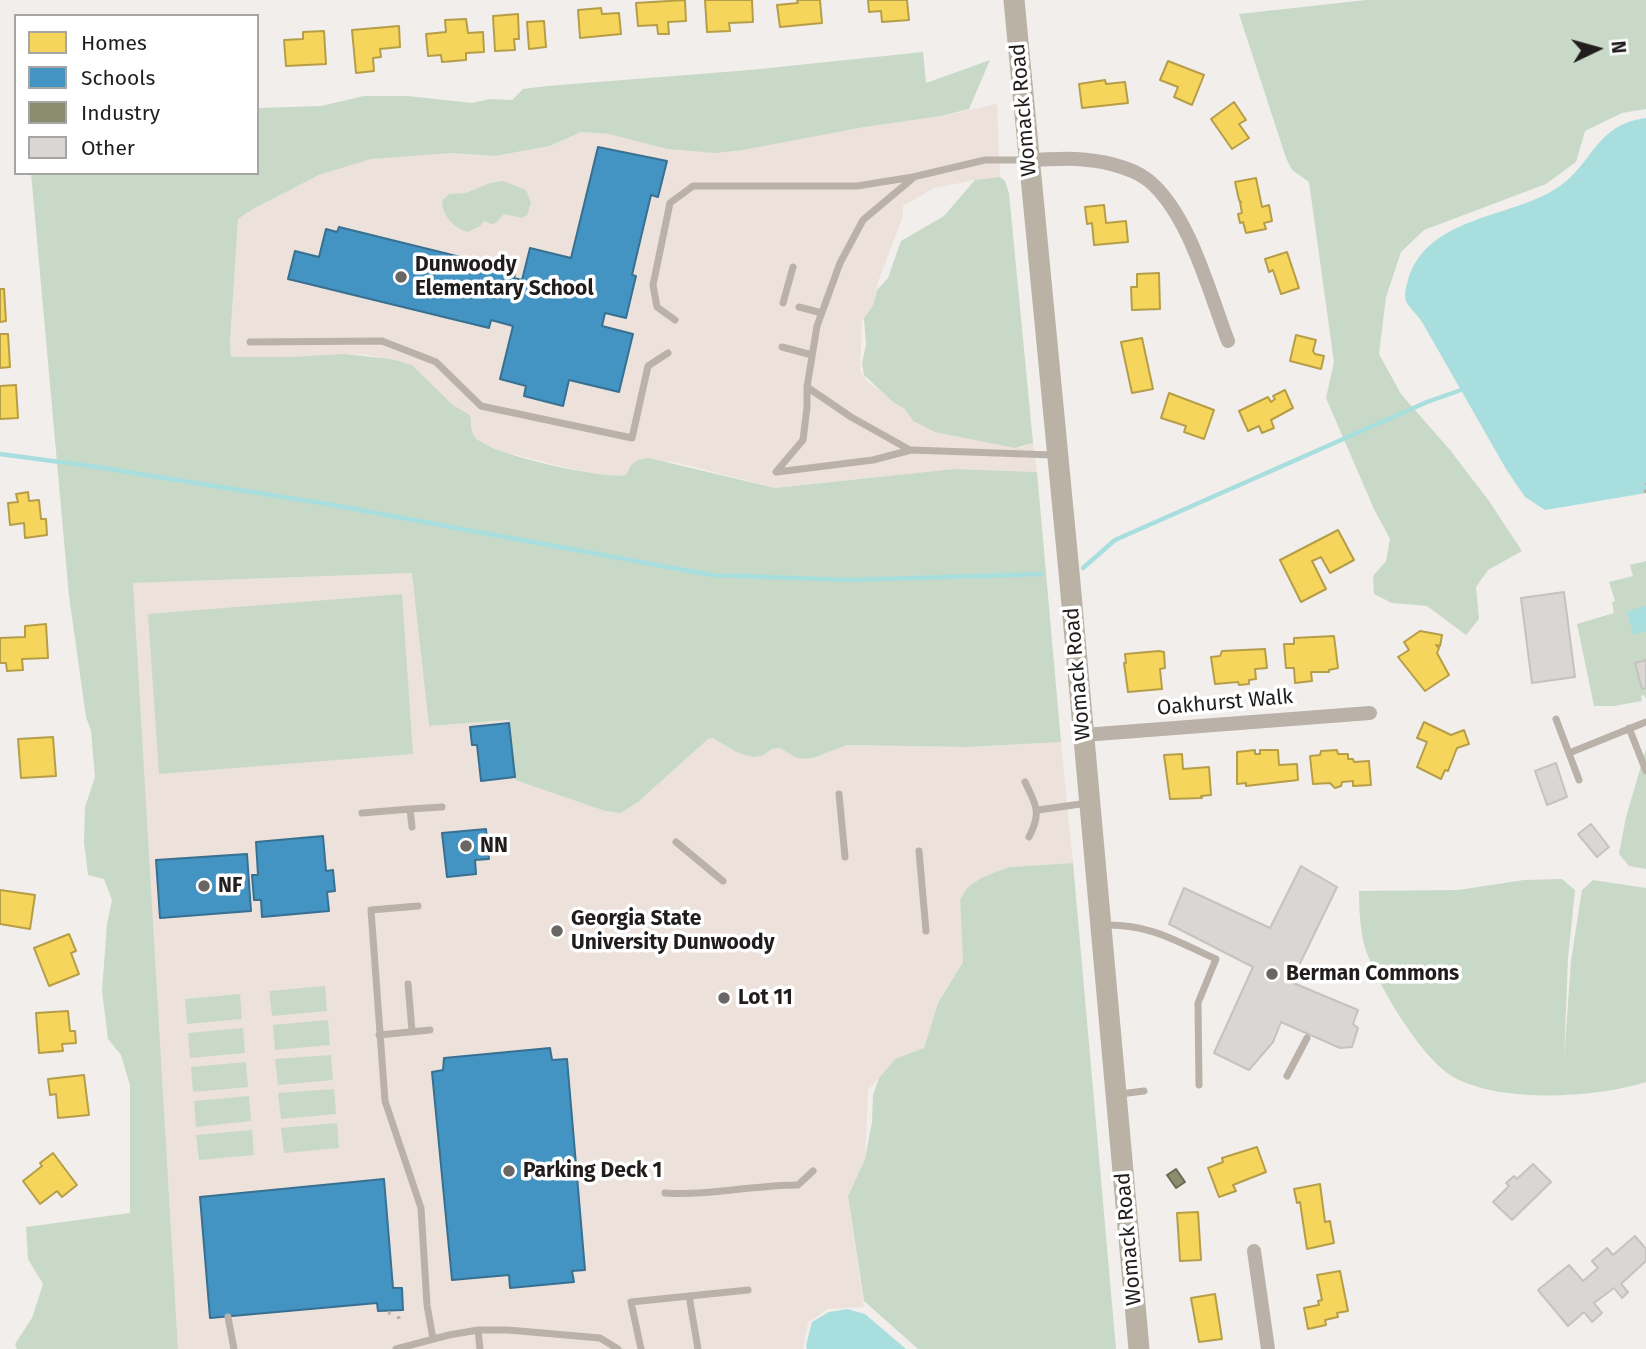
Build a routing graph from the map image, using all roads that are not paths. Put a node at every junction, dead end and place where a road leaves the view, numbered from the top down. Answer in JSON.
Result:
{"nodes":[{"id":1,"x":1014,"y":0,"type":"edge"},
{"id":2,"x":1028,"y":160,"type":"junction"},
{"id":3,"x":913,"y":177,"type":"junction"},
{"id":4,"x":793,"y":267,"type":"dead end"},
{"id":5,"x":783,"y":303,"type":"dead end"},
{"id":6,"x":799,"y":307,"type":"dead end"},
{"id":7,"x":822,"y":313,"type":"junction"},
{"id":8,"x":675,"y":320,"type":"dead end"},
{"id":9,"x":1228,"y":341,"type":"dead end"},
{"id":10,"x":250,"y":342,"type":"dead end"},
{"id":11,"x":782,"y":347,"type":"dead end"},
{"id":12,"x":668,"y":353,"type":"dead end"},
{"id":13,"x":813,"y":355,"type":"junction"},
{"id":14,"x":807,"y":387,"type":"junction"},
{"id":15,"x":911,"y":450,"type":"junction"},
{"id":16,"x":1058,"y":455,"type":"junction"},
{"id":17,"x":1370,"y":713,"type":"dead end"},
{"id":18,"x":1556,"y":719,"type":"dead end"},
{"id":19,"x":1646,"y":722,"type":"edge"},
{"id":20,"x":1629,"y":728,"type":"junction"},
{"id":21,"x":1084,"y":735,"type":"junction"},
{"id":22,"x":1569,"y":753,"type":"junction"},
{"id":23,"x":1646,"y":771,"type":"edge"},
{"id":24,"x":1579,"y":780,"type":"dead end"},
{"id":25,"x":1025,"y":782,"type":"dead end"},
{"id":26,"x":839,"y":794,"type":"dead end"},
{"id":27,"x":1089,"y":803,"type":"junction"},
{"id":28,"x":442,"y":807,"type":"dead end"},
{"id":29,"x":410,"y":808,"type":"junction"},
{"id":30,"x":1038,"y":810,"type":"junction"},
{"id":31,"x":362,"y":813,"type":"dead end"},
{"id":32,"x":412,"y":827,"type":"dead end"},
{"id":33,"x":1030,"y":837,"type":"dead end"},
{"id":34,"x":676,"y":842,"type":"dead end"},
{"id":35,"x":919,"y":850,"type":"dead end"},
{"id":36,"x":845,"y":857,"type":"dead end"},
{"id":37,"x":723,"y":881,"type":"dead end"},
{"id":38,"x":418,"y":906,"type":"dead end"},
{"id":39,"x":1100,"y":925,"type":"junction"},
{"id":40,"x":926,"y":931,"type":"dead end"},
{"id":41,"x":408,"y":984,"type":"dead end"},
{"id":42,"x":430,"y":1030,"type":"dead end"},
{"id":43,"x":412,"y":1031,"type":"junction"},
{"id":44,"x":379,"y":1035,"type":"junction"},
{"id":45,"x":1307,"y":1038,"type":"dead end"},
{"id":46,"x":1287,"y":1076,"type":"dead end"},
{"id":47,"x":1199,"y":1085,"type":"dead end"},
{"id":48,"x":1144,"y":1091,"type":"dead end"},
{"id":49,"x":1115,"y":1094,"type":"junction"},
{"id":50,"x":813,"y":1171,"type":"dead end"},
{"id":51,"x":665,"y":1194,"type":"dead end"},
{"id":52,"x":1254,"y":1251,"type":"dead end"},
{"id":53,"x":748,"y":1290,"type":"dead end"},
{"id":54,"x":689,"y":1296,"type":"junction"},
{"id":55,"x":228,"y":1317,"type":"dead end"},
{"id":56,"x":478,"y":1330,"type":"junction"},
{"id":57,"x":433,"y":1339,"type":"junction"},
{"id":58,"x":233,"y":1349,"type":"edge"},
{"id":59,"x":396,"y":1349,"type":"edge"},
{"id":60,"x":480,"y":1349,"type":"edge"},
{"id":61,"x":618,"y":1349,"type":"edge"},
{"id":62,"x":641,"y":1349,"type":"edge"},
{"id":63,"x":698,"y":1349,"type":"edge"},
{"id":64,"x":1139,"y":1349,"type":"edge"},
{"id":65,"x":1268,"y":1349,"type":"edge"}],
"edges":[{"from":1,"to":2,"type":"street","name":"Womack Road"},
{"from":2,"to":3,"type":"lane"},
{"from":2,"to":9,"type":"street"},
{"from":2,"to":16,"type":"street","name":"Womack Road"},
{"from":3,"to":7,"type":"lane"},
{"from":3,"to":8,"type":"lane"},
{"from":4,"to":5,"type":"lane"},
{"from":6,"to":7,"type":"lane"},
{"from":7,"to":13,"type":"lane"},
{"from":10,"to":12,"type":"lane"},
{"from":11,"to":13,"type":"lane"},
{"from":13,"to":14,"type":"lane"},
{"from":14,"to":15,"type":"lane"},
{"from":14,"to":15,"type":"lane"},
{"from":15,"to":16,"type":"lane"},
{"from":16,"to":21,"type":"street","name":"Womack Road"},
{"from":17,"to":21,"type":"street","name":"Oakhurst Walk"},
{"from":18,"to":22,"type":"lane"},
{"from":19,"to":20,"type":"lane"},
{"from":20,"to":22,"type":"lane"},
{"from":20,"to":23,"type":"lane"},
{"from":21,"to":27,"type":"street","name":"Womack Road"},
{"from":22,"to":24,"type":"lane"},
{"from":25,"to":30,"type":"lane"},
{"from":26,"to":36,"type":"lane"},
{"from":27,"to":30,"type":"lane"},
{"from":27,"to":39,"type":"street","name":"Womack Road"},
{"from":28,"to":29,"type":"lane"},
{"from":29,"to":31,"type":"lane"},
{"from":29,"to":32,"type":"lane"},
{"from":30,"to":33,"type":"lane"},
{"from":34,"to":37,"type":"lane"},
{"from":35,"to":40,"type":"lane"},
{"from":38,"to":44,"type":"lane"},
{"from":39,"to":47,"type":"lane"},
{"from":39,"to":49,"type":"street","name":"Womack Road"},
{"from":41,"to":43,"type":"lane"},
{"from":42,"to":43,"type":"lane"},
{"from":43,"to":44,"type":"lane"},
{"from":44,"to":57,"type":"lane"},
{"from":45,"to":46,"type":"lane"},
{"from":48,"to":49,"type":"lane"},
{"from":49,"to":64,"type":"street","name":"Womack Road"},
{"from":50,"to":51,"type":"lane"},
{"from":52,"to":65,"type":"street"},
{"from":53,"to":54,"type":"lane"},
{"from":54,"to":62,"type":"lane"},
{"from":54,"to":63,"type":"lane"},
{"from":55,"to":58,"type":"lane"},
{"from":56,"to":57,"type":"lane"},
{"from":56,"to":60,"type":"lane"},
{"from":56,"to":61,"type":"lane"},
{"from":57,"to":59,"type":"lane"}]}
